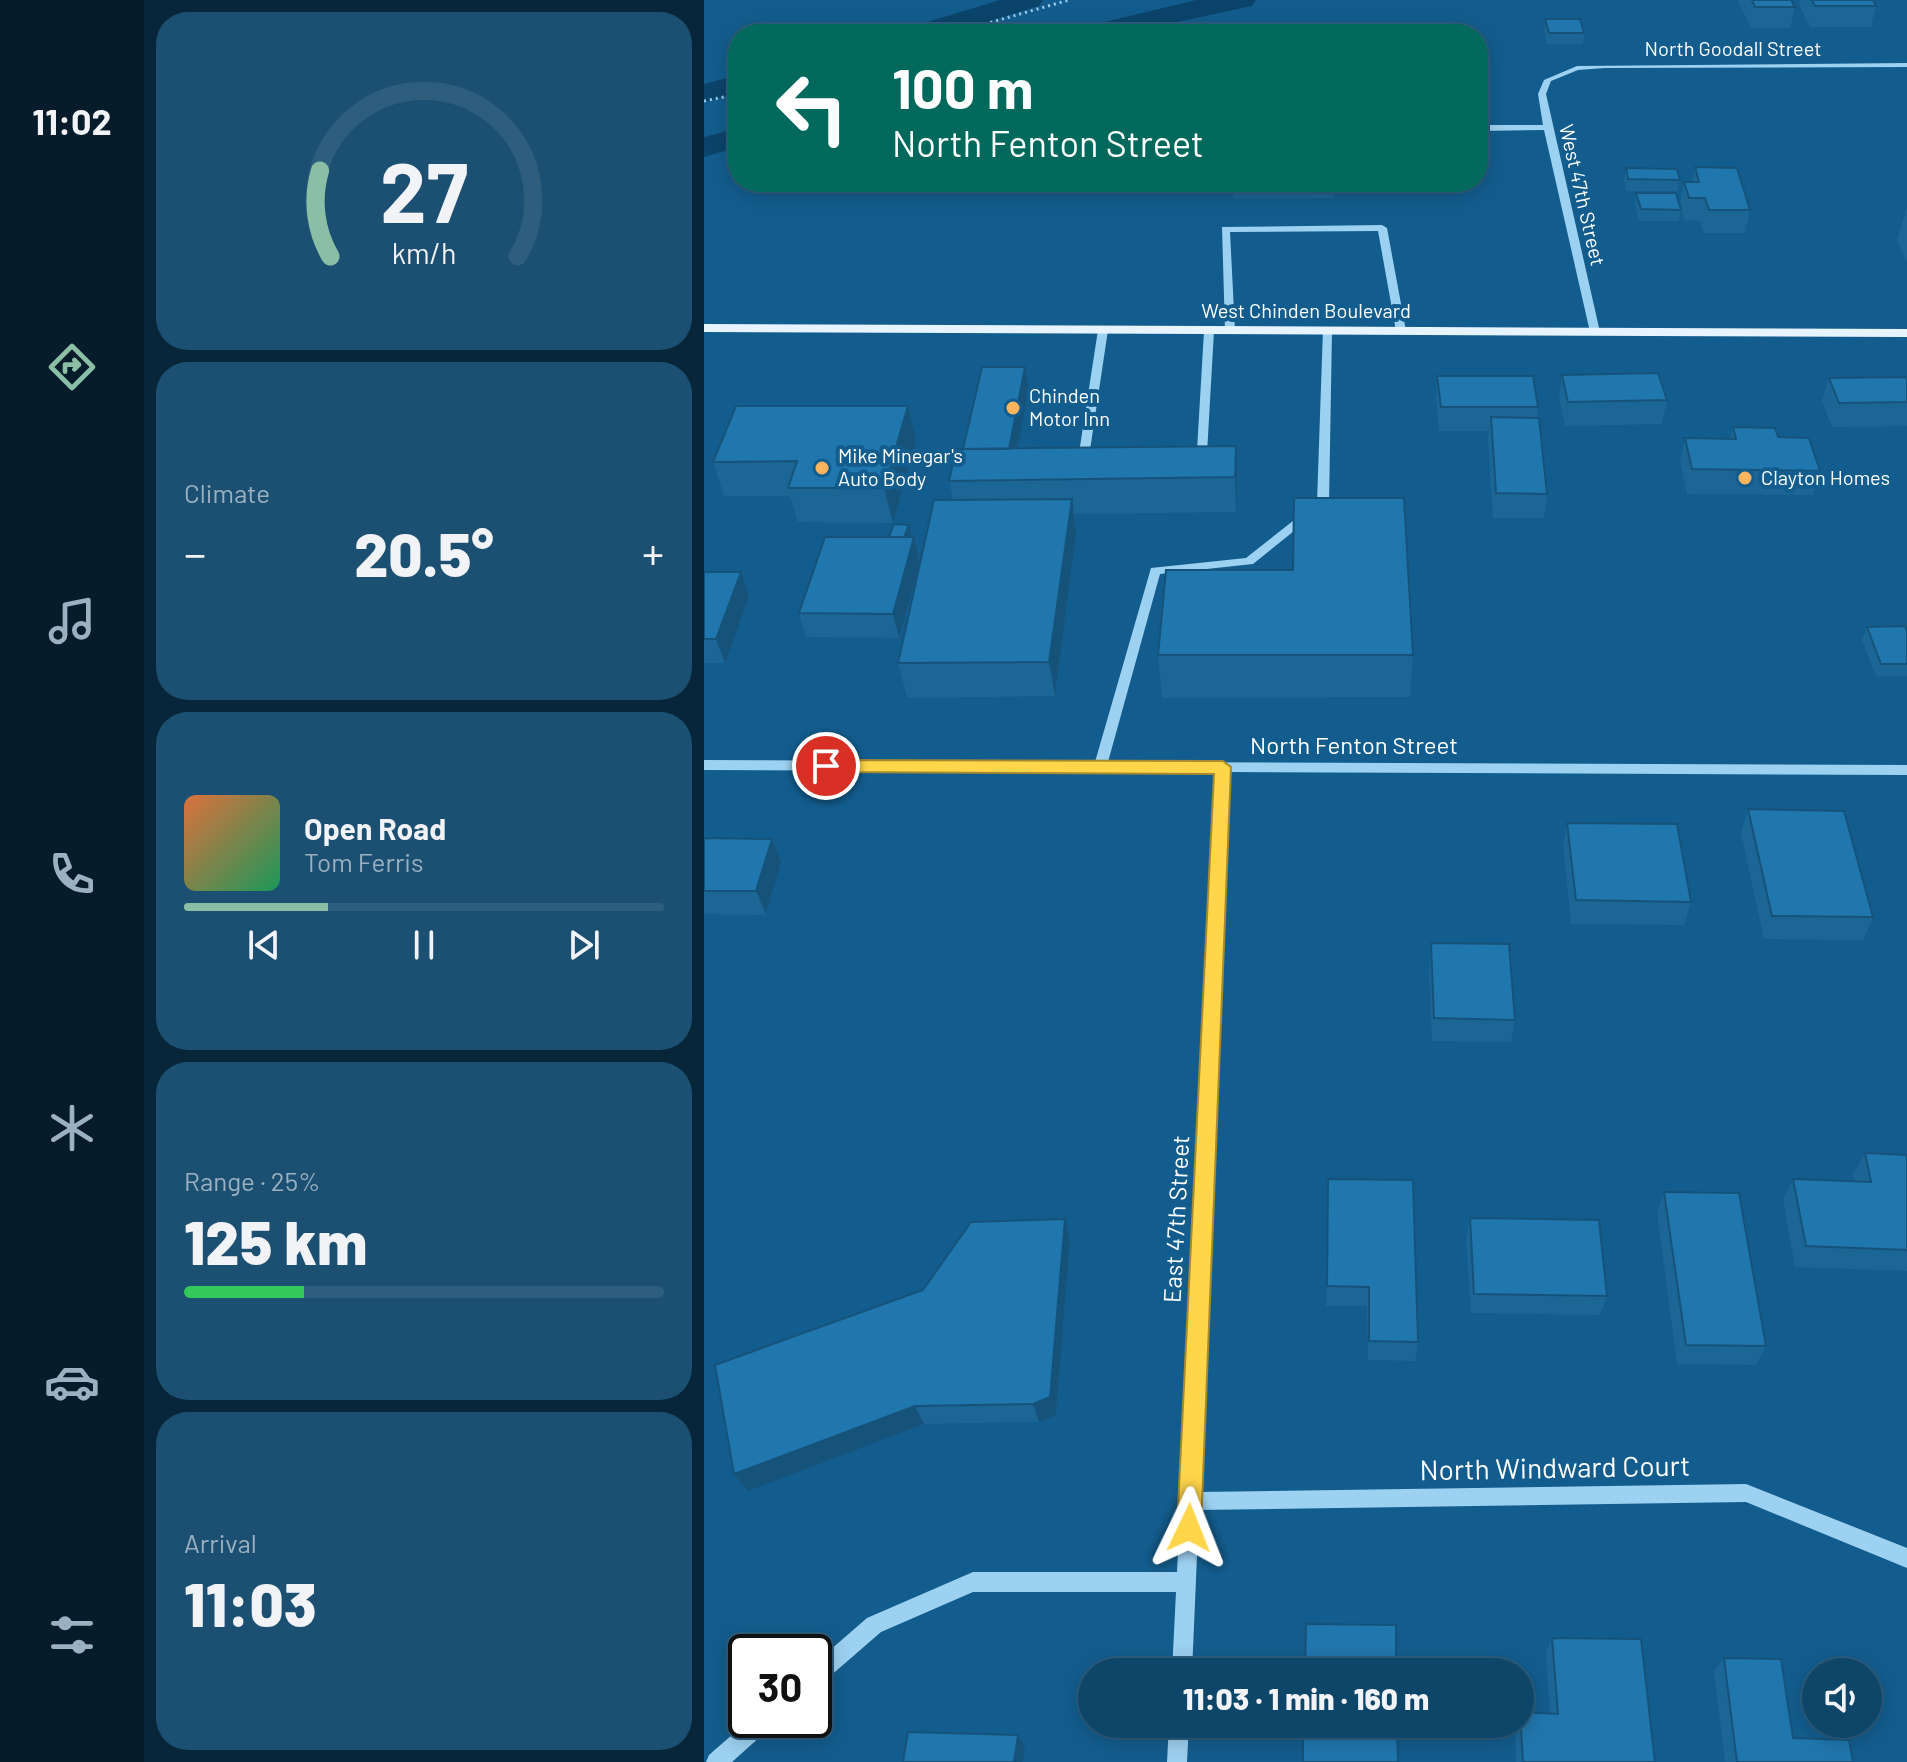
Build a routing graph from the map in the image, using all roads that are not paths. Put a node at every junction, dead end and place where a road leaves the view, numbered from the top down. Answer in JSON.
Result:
{"nodes":[{"id":1,"x":1907,"y":65,"type":"edge"},
{"id":2,"x":1560,"y":74,"type":"joint"},
{"id":3,"x":1548,"y":127,"type":"junction"},
{"id":4,"x":1488,"y":128,"type":"edge"},
{"id":5,"x":704,"y":328,"type":"edge"},
{"id":6,"x":1103,"y":330,"type":"junction"},
{"id":7,"x":1209,"y":331,"type":"junction"},
{"id":8,"x":1230,"y":331,"type":"junction"},
{"id":9,"x":1327,"y":331,"type":"junction"},
{"id":10,"x":1401,"y":331,"type":"junction"},
{"id":11,"x":1595,"y":332,"type":"junction"},
{"id":12,"x":1907,"y":333,"type":"edge"},
{"id":13,"x":1114,"y":453,"type":"edge"},
{"id":14,"x":1173,"y":453,"type":"edge"},
{"id":15,"x":704,"y":765,"type":"edge"},
{"id":16,"x":1100,"y":767,"type":"junction"},
{"id":17,"x":1223,"y":767,"type":"junction"},
{"id":18,"x":1907,"y":770,"type":"edge"},
{"id":19,"x":1190,"y":1501,"type":"junction"},
{"id":20,"x":1907,"y":1558,"type":"edge"},
{"id":21,"x":1187,"y":1582,"type":"junction"},
{"id":22,"x":1183,"y":1658,"type":"edge"},
{"id":23,"x":832,"y":1661,"type":"edge"},
{"id":24,"x":743,"y":1738,"type":"edge"},
{"id":25,"x":1178,"y":1738,"type":"edge"},
{"id":26,"x":716,"y":1762,"type":"edge"},
{"id":27,"x":1177,"y":1762,"type":"edge"}],
"edges":[{"from":1,"to":2,"type":"street","name":"North Goodall Street"},
{"from":2,"to":3,"type":"street","name":"West 47th Street"},
{"from":3,"to":4,"type":"street"},
{"from":3,"to":11,"type":"street","name":"West 47th Street"},
{"from":5,"to":6,"type":"main road","name":"West Chinden Boulevard"},
{"from":6,"to":7,"type":"main road","name":"West Chinden Boulevard"},
{"from":6,"to":13,"type":"street"},
{"from":7,"to":8,"type":"main road","name":"West Chinden Boulevard"},
{"from":7,"to":14,"type":"street"},
{"from":8,"to":9,"type":"main road","name":"West Chinden Boulevard"},
{"from":8,"to":10,"type":"street"},
{"from":9,"to":10,"type":"main road","name":"West Chinden Boulevard"},
{"from":9,"to":16,"type":"street"},
{"from":10,"to":11,"type":"main road","name":"West Chinden Boulevard"},
{"from":11,"to":12,"type":"main road","name":"West Chinden Boulevard"},
{"from":15,"to":16,"type":"street","name":"North Fenton Street"},
{"from":16,"to":17,"type":"street","name":"North Fenton Street"},
{"from":17,"to":18,"type":"street","name":"North Fenton Street"},
{"from":17,"to":19,"type":"street","name":"East 47th Street"},
{"from":19,"to":20,"type":"street","name":"North Windward Court"},
{"from":19,"to":21,"type":"street","name":"East 47th Street"},
{"from":21,"to":22,"type":"street","name":"East 47th Street"},
{"from":21,"to":23,"type":"street"},
{"from":24,"to":26,"type":"street"},
{"from":25,"to":27,"type":"street"}]}
